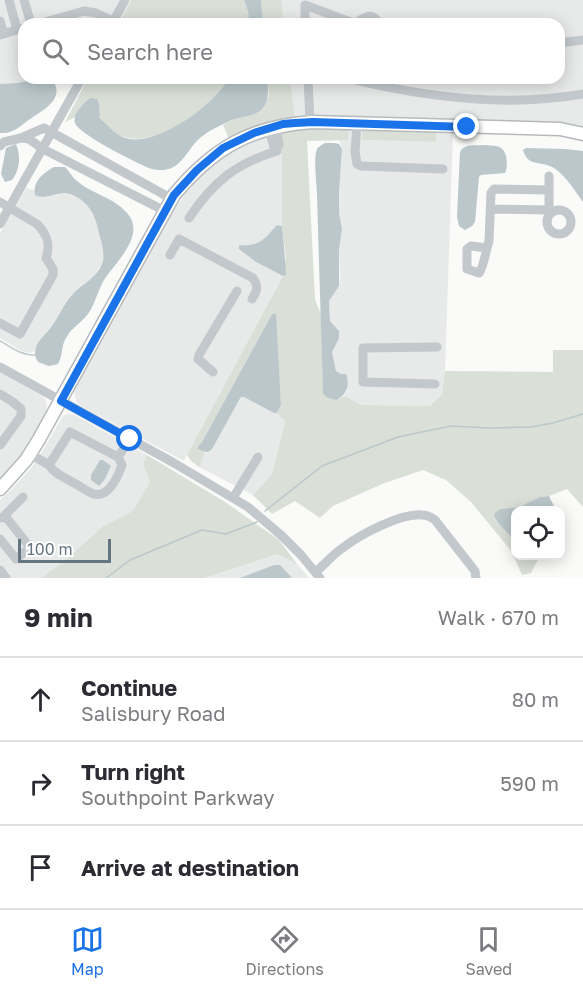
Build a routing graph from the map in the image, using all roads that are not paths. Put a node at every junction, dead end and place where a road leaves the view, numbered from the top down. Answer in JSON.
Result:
{"nodes":[{"id":1,"x":9,"y":0,"type":"edge"},
{"id":2,"x":24,"y":0,"type":"edge"},
{"id":3,"x":81,"y":0,"type":"edge"},
{"id":4,"x":125,"y":0,"type":"edge"},
{"id":5,"x":304,"y":2,"type":"edge"},
{"id":6,"x":84,"y":11,"type":"junction"},
{"id":7,"x":29,"y":18,"type":"edge"},
{"id":8,"x":59,"y":18,"type":"edge"},
{"id":9,"x":104,"y":18,"type":"edge"},
{"id":10,"x":115,"y":18,"type":"edge"},
{"id":11,"x":305,"y":18,"type":"edge"},
{"id":12,"x":341,"y":18,"type":"edge"},
{"id":13,"x":0,"y":21,"type":"edge"},
{"id":14,"x":18,"y":22,"type":"edge"},
{"id":15,"x":18,"y":30,"type":"edge"},
{"id":16,"x":2,"y":35,"type":"edge"},
{"id":17,"x":583,"y":39,"type":"edge"},
{"id":18,"x":565,"y":42,"type":"edge"},
{"id":19,"x":79,"y":84,"type":"edge"},
{"id":20,"x":308,"y":84,"type":"edge"},
{"id":21,"x":373,"y":84,"type":"edge"},
{"id":22,"x":583,"y":94,"type":"edge"},
{"id":23,"x":310,"y":122,"type":"junction"},
{"id":24,"x":357,"y":123,"type":"junction"},
{"id":25,"x":273,"y":129,"type":"junction"},
{"id":26,"x":52,"y":132,"type":"junction"},
{"id":27,"x":583,"y":134,"type":"edge"},
{"id":28,"x":21,"y":138,"type":"junction"},
{"id":29,"x":0,"y":146,"type":"edge"},
{"id":30,"x":44,"y":149,"type":"junction"},
{"id":31,"x":443,"y":168,"type":"dead end"},
{"id":32,"x":549,"y":176,"type":"dead end"},
{"id":33,"x":549,"y":190,"type":"junction"},
{"id":34,"x":172,"y":199,"type":"junction"},
{"id":35,"x":0,"y":202,"type":"edge"},
{"id":36,"x":10,"y":207,"type":"junction"},
{"id":37,"x":491,"y":209,"type":"junction"},
{"id":38,"x":165,"y":211,"type":"junction"},
{"id":39,"x":189,"y":218,"type":"dead end"},
{"id":40,"x":0,"y":224,"type":"edge"},
{"id":41,"x":487,"y":248,"type":"dead end"},
{"id":42,"x":170,"y":255,"type":"dead end"},
{"id":43,"x":237,"y":291,"type":"dead end"},
{"id":44,"x":252,"y":299,"type":"dead end"},
{"id":45,"x":0,"y":323,"type":"edge"},
{"id":46,"x":437,"y":347,"type":"dead end"},
{"id":47,"x":0,"y":367,"type":"edge"},
{"id":48,"x":213,"y":372,"type":"dead end"},
{"id":49,"x":435,"y":384,"type":"dead end"},
{"id":50,"x":0,"y":394,"type":"edge"},
{"id":51,"x":61,"y":401,"type":"junction"},
{"id":52,"x":130,"y":439,"type":"junction"},
{"id":53,"x":0,"y":445,"type":"edge"},
{"id":54,"x":30,"y":454,"type":"junction"},
{"id":55,"x":118,"y":457,"type":"junction"},
{"id":56,"x":258,"y":457,"type":"dead end"},
{"id":57,"x":49,"y":465,"type":"junction"},
{"id":58,"x":0,"y":489,"type":"edge"},
{"id":59,"x":23,"y":497,"type":"dead end"},
{"id":60,"x":233,"y":498,"type":"junction"},
{"id":61,"x":2,"y":517,"type":"edge"},
{"id":62,"x":0,"y":539,"type":"edge"},
{"id":63,"x":0,"y":570,"type":"edge"},
{"id":64,"x":318,"y":575,"type":"edge"},
{"id":65,"x":6,"y":578,"type":"edge"},
{"id":66,"x":476,"y":578,"type":"edge"}],
"edges":[{"from":1,"to":14,"type":"street"},
{"from":2,"to":7,"type":"street"},
{"from":3,"to":6,"type":"street"},
{"from":4,"to":10,"type":"street"},
{"from":5,"to":11,"type":"street"},
{"from":5,"to":12,"type":"street"},
{"from":6,"to":8,"type":"street"},
{"from":6,"to":9,"type":"street"},
{"from":13,"to":16,"type":"street"},
{"from":15,"to":16,"type":"street"},
{"from":17,"to":18,"type":"street"},
{"from":19,"to":26,"type":"street"},
{"from":20,"to":23,"type":"street"},
{"from":21,"to":22,"type":"street"},
{"from":23,"to":24,"type":"main road"},
{"from":23,"to":25,"type":"main road"},
{"from":24,"to":27,"type":"main road"},
{"from":24,"to":31,"type":"street"},
{"from":25,"to":34,"type":"main road"},
{"from":25,"to":39,"type":"street"},
{"from":26,"to":28,"type":"street"},
{"from":26,"to":30,"type":"street"},
{"from":26,"to":34,"type":"street"},
{"from":28,"to":29,"type":"street"},
{"from":28,"to":30,"type":"street"},
{"from":30,"to":36,"type":"street"},
{"from":30,"to":38,"type":"street"},
{"from":32,"to":33,"type":"street"},
{"from":33,"to":37,"type":"street"},
{"from":33,"to":37,"type":"street"},
{"from":34,"to":38,"type":"main road"},
{"from":35,"to":36,"type":"street"},
{"from":36,"to":40,"type":"street"},
{"from":36,"to":45,"type":"street"},
{"from":37,"to":41,"type":"street"},
{"from":38,"to":51,"type":"main road"},
{"from":42,"to":44,"type":"street"},
{"from":43,"to":48,"type":"street"},
{"from":46,"to":49,"type":"street"},
{"from":47,"to":51,"type":"street"},
{"from":50,"to":53,"type":"street"},
{"from":51,"to":52,"type":"street"},
{"from":51,"to":54,"type":"main road"},
{"from":52,"to":55,"type":"street"},
{"from":52,"to":60,"type":"street"},
{"from":54,"to":57,"type":"street"},
{"from":54,"to":58,"type":"main road"},
{"from":55,"to":57,"type":"street"},
{"from":55,"to":57,"type":"street"},
{"from":56,"to":60,"type":"street"},
{"from":59,"to":61,"type":"street"},
{"from":60,"to":64,"type":"street"},
{"from":61,"to":62,"type":"street"},
{"from":63,"to":65,"type":"street"},
{"from":64,"to":66,"type":"street"}]}
